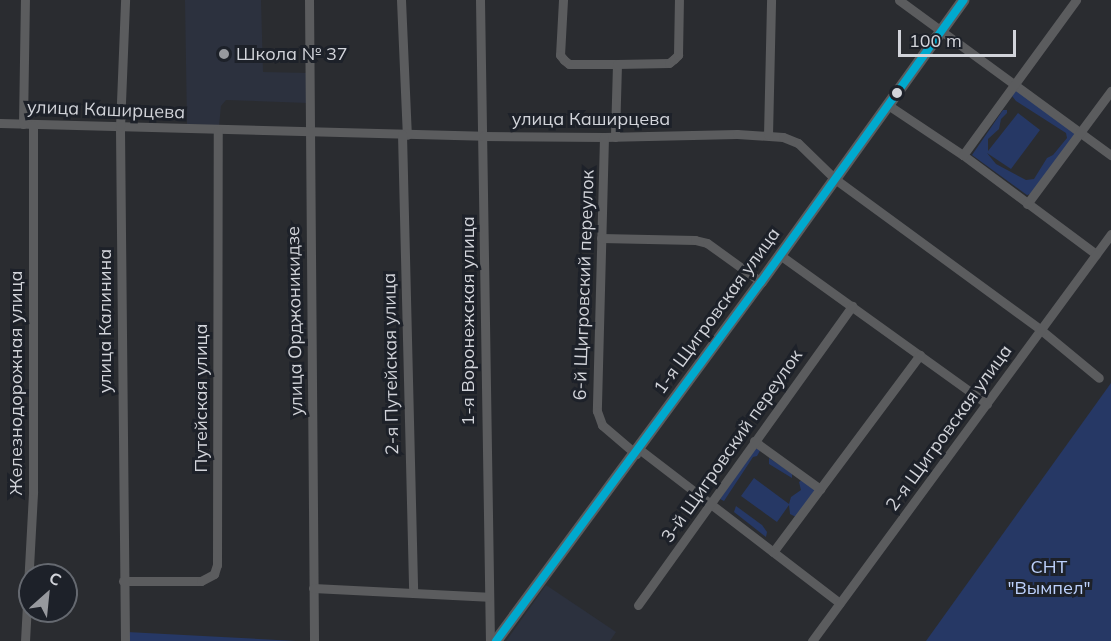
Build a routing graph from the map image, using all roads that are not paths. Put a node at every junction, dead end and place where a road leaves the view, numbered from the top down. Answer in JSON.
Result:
{"nodes":[{"id":1,"x":25,"y":0,"type":"edge"},
{"id":2,"x":125,"y":0,"type":"edge"},
{"id":3,"x":309,"y":0,"type":"edge"},
{"id":4,"x":401,"y":0,"type":"edge"},
{"id":5,"x":480,"y":0,"type":"edge"},
{"id":6,"x":563,"y":0,"type":"edge"},
{"id":7,"x":679,"y":0,"type":"edge"},
{"id":8,"x":771,"y":0,"type":"edge"},
{"id":9,"x":899,"y":0,"type":"edge"},
{"id":10,"x":964,"y":0,"type":"edge"},
{"id":11,"x":1076,"y":0,"type":"edge"},
{"id":12,"x":941,"y":32,"type":"junction"},
{"id":13,"x":617,"y":64,"type":"junction"},
{"id":14,"x":1014,"y":84,"type":"junction"},
{"id":15,"x":1111,"y":91,"type":"edge"},
{"id":16,"x":888,"y":105,"type":"junction"},
{"id":17,"x":0,"y":123,"type":"edge"},
{"id":18,"x":23,"y":124,"type":"junction"},
{"id":19,"x":33,"y":125,"type":"junction"},
{"id":20,"x":120,"y":127,"type":"junction"},
{"id":21,"x":218,"y":130,"type":"junction"},
{"id":22,"x":310,"y":132,"type":"junction"},
{"id":23,"x":1080,"y":133,"type":"junction"},
{"id":24,"x":404,"y":134,"type":"junction"},
{"id":25,"x":768,"y":135,"type":"junction"},
{"id":26,"x":483,"y":136,"type":"junction"},
{"id":27,"x":615,"y":136,"type":"junction"},
{"id":28,"x":604,"y":137,"type":"junction"},
{"id":29,"x":963,"y":155,"type":"junction"},
{"id":30,"x":1111,"y":155,"type":"edge"},
{"id":31,"x":835,"y":179,"type":"junction"},
{"id":32,"x":1028,"y":204,"type":"junction"},
{"id":33,"x":1111,"y":234,"type":"edge"},
{"id":34,"x":601,"y":238,"type":"junction"},
{"id":35,"x":1096,"y":254,"type":"junction"},
{"id":36,"x":780,"y":255,"type":"junction"},
{"id":37,"x":761,"y":282,"type":"junction"},
{"id":38,"x":852,"y":306,"type":"junction"},
{"id":39,"x":1041,"y":330,"type":"junction"},
{"id":40,"x":920,"y":355,"type":"junction"},
{"id":41,"x":1099,"y":378,"type":"dead end"},
{"id":42,"x":987,"y":404,"type":"junction"},
{"id":43,"x":754,"y":441,"type":"junction"},
{"id":44,"x":637,"y":451,"type":"junction"},
{"id":45,"x":820,"y":489,"type":"junction"},
{"id":46,"x":712,"y":503,"type":"junction"},
{"id":47,"x":773,"y":552,"type":"junction"},
{"id":48,"x":123,"y":581,"type":"junction"},
{"id":49,"x":313,"y":588,"type":"junction"},
{"id":50,"x":413,"y":593,"type":"junction"},
{"id":51,"x":488,"y":597,"type":"junction"},
{"id":52,"x":840,"y":603,"type":"junction"},
{"id":53,"x":638,"y":605,"type":"dead end"},
{"id":54,"x":25,"y":641,"type":"edge"},
{"id":55,"x":125,"y":641,"type":"edge"},
{"id":56,"x":314,"y":641,"type":"edge"},
{"id":57,"x":490,"y":641,"type":"edge"},
{"id":58,"x":496,"y":641,"type":"edge"},
{"id":59,"x":812,"y":641,"type":"edge"}],
"edges":[{"from":1,"to":18,"type":"street"},
{"from":2,"to":20,"type":"street","name":"улица Калинина"},
{"from":3,"to":22,"type":"street","name":"улица Орджоникидзе"},
{"from":4,"to":24,"type":"street","name":"2-я Путейская улица"},
{"from":5,"to":26,"type":"street","name":"1-я Воронежская улица"},
{"from":6,"to":13,"type":"street"},
{"from":7,"to":13,"type":"street"},
{"from":8,"to":25,"type":"street"},
{"from":9,"to":12,"type":"street"},
{"from":10,"to":12,"type":"street","name":"1-я Щигровская улица"},
{"from":11,"to":14,"type":"street"},
{"from":12,"to":14,"type":"street"},
{"from":12,"to":16,"type":"street","name":"1-я Щигровская улица"},
{"from":13,"to":27,"type":"street"},
{"from":14,"to":23,"type":"street"},
{"from":14,"to":29,"type":"street"},
{"from":15,"to":23,"type":"street"},
{"from":16,"to":29,"type":"street"},
{"from":16,"to":31,"type":"street","name":"1-я Щигровская улица"},
{"from":17,"to":18,"type":"street","name":"улица Каширцева"},
{"from":18,"to":19,"type":"street","name":"улица Каширцева"},
{"from":19,"to":20,"type":"street","name":"улица Каширцева"},
{"from":19,"to":54,"type":"street","name":"Железнодорожная улица"},
{"from":20,"to":21,"type":"street","name":"улица Каширцева"},
{"from":20,"to":48,"type":"street","name":"улица Калинина"},
{"from":21,"to":22,"type":"street","name":"улица Каширцева"},
{"from":21,"to":48,"type":"street","name":"Путейская улица"},
{"from":22,"to":24,"type":"street","name":"улица Каширцева"},
{"from":22,"to":49,"type":"street","name":"улица Орджоникидзе"},
{"from":23,"to":30,"type":"street"},
{"from":23,"to":32,"type":"street"},
{"from":24,"to":26,"type":"street","name":"улица Каширцева"},
{"from":24,"to":50,"type":"street","name":"2-я Путейская улица"},
{"from":25,"to":27,"type":"street","name":"улица Каширцева"},
{"from":25,"to":31,"type":"street","name":"улица Каширцева"},
{"from":26,"to":28,"type":"street","name":"улица Каширцева"},
{"from":26,"to":51,"type":"street","name":"1-я Воронежская улица"},
{"from":27,"to":28,"type":"street","name":"улица Каширцева"},
{"from":28,"to":34,"type":"street","name":"6-й Щигровский переулок"},
{"from":29,"to":32,"type":"street"},
{"from":31,"to":36,"type":"street","name":"1-я Щигровская улица"},
{"from":31,"to":39,"type":"street","name":"улица Каширцева"},
{"from":32,"to":35,"type":"street"},
{"from":33,"to":35,"type":"street","name":"2-я Щигровская улица"},
{"from":34,"to":37,"type":"street"},
{"from":34,"to":44,"type":"street","name":"6-й Щигровский переулок"},
{"from":35,"to":39,"type":"street","name":"2-я Щигровская улица"},
{"from":36,"to":37,"type":"street","name":"1-я Щигровская улица"},
{"from":36,"to":38,"type":"street"},
{"from":37,"to":44,"type":"street","name":"1-я Щигровская улица"},
{"from":38,"to":40,"type":"street"},
{"from":38,"to":43,"type":"street","name":"3-й Щигровский переулок"},
{"from":39,"to":41,"type":"street","name":"улица Каширцева"},
{"from":39,"to":42,"type":"street","name":"2-я Щигровская улица"},
{"from":40,"to":42,"type":"street"},
{"from":40,"to":45,"type":"street"},
{"from":42,"to":52,"type":"street","name":"2-я Щигровская улица"},
{"from":43,"to":45,"type":"street"},
{"from":43,"to":46,"type":"street","name":"3-й Щигровский переулок"},
{"from":44,"to":46,"type":"street","name":"6-й Щигровский переулок"},
{"from":44,"to":58,"type":"street","name":"1-я Щигровская улица"},
{"from":45,"to":47,"type":"street"},
{"from":46,"to":47,"type":"street","name":"6-й Щигровский переулок"},
{"from":46,"to":53,"type":"street","name":"3-й Щигровский переулок"},
{"from":47,"to":52,"type":"street","name":"6-й Щигровский переулок"},
{"from":48,"to":55,"type":"street","name":"улица Калинина"},
{"from":49,"to":50,"type":"street"},
{"from":49,"to":56,"type":"street","name":"улица Орджоникидзе"},
{"from":50,"to":51,"type":"street"},
{"from":51,"to":57,"type":"street","name":"1-я Воронежская улица"},
{"from":52,"to":59,"type":"street","name":"2-я Щигровская улица"}]}
